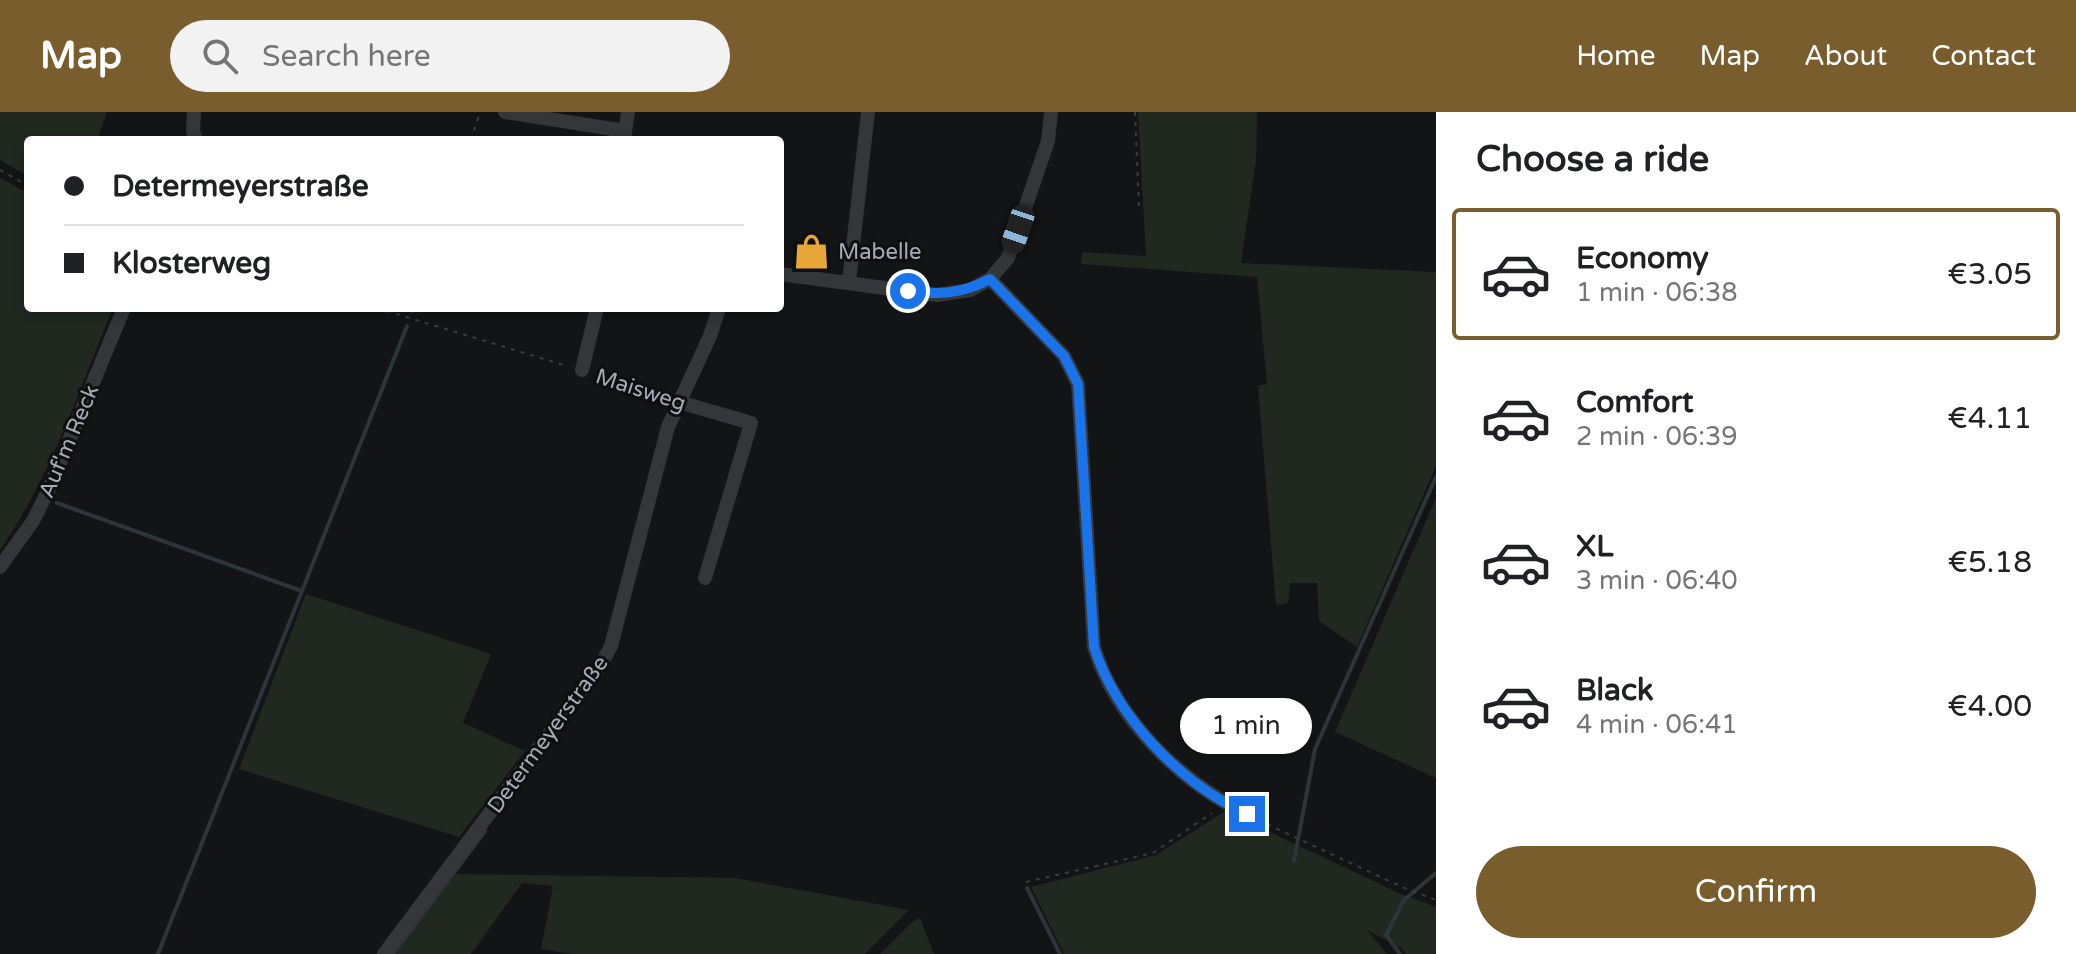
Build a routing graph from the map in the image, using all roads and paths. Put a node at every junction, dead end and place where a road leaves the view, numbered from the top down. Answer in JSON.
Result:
{"nodes":[{"id":1,"x":194,"y":112,"type":"edge"},
{"id":2,"x":480,"y":112,"type":"edge"},
{"id":3,"x":505,"y":112,"type":"edge"},
{"id":4,"x":628,"y":112,"type":"edge"},
{"id":5,"x":868,"y":112,"type":"edge"},
{"id":6,"x":1051,"y":112,"type":"edge"},
{"id":7,"x":1135,"y":112,"type":"edge"},
{"id":8,"x":625,"y":135,"type":"edge"},
{"id":9,"x":195,"y":136,"type":"edge"},
{"id":10,"x":472,"y":136,"type":"edge"},
{"id":11,"x":0,"y":170,"type":"edge"},
{"id":12,"x":24,"y":184,"type":"edge"},
{"id":13,"x":1139,"y":209,"type":"dead end"},
{"id":14,"x":784,"y":274,"type":"edge"},
{"id":15,"x":990,"y":279,"type":"junction"},
{"id":16,"x":849,"y":282,"type":"junction"},
{"id":17,"x":122,"y":312,"type":"edge"},
{"id":18,"x":390,"y":312,"type":"edge"},
{"id":19,"x":596,"y":312,"type":"edge"},
{"id":20,"x":718,"y":312,"type":"edge"},
{"id":21,"x":582,"y":370,"type":"junction"},
{"id":22,"x":679,"y":402,"type":"junction"},
{"id":23,"x":0,"y":567,"type":"edge"},
{"id":24,"x":705,"y":578,"type":"dead end"},
{"id":25,"x":1226,"y":803,"type":"junction"},
{"id":26,"x":1247,"y":814,"type":"joint"},
{"id":27,"x":1026,"y":882,"type":"dead end"},
{"id":28,"x":1436,"y":900,"type":"edge"},
{"id":29,"x":384,"y":954,"type":"edge"}],
"edges":[{"from":1,"to":9,"type":"street"},
{"from":2,"to":10,"type":"path"},
{"from":3,"to":8,"type":"street"},
{"from":4,"to":8,"type":"street"},
{"from":5,"to":16,"type":"street"},
{"from":6,"to":15,"type":"street"},
{"from":7,"to":13,"type":"path"},
{"from":11,"to":12,"type":"path"},
{"from":14,"to":16,"type":"street"},
{"from":15,"to":16,"type":"street"},
{"from":15,"to":25,"type":"street"},
{"from":17,"to":23,"type":"street","name":"Auf'm Reck"},
{"from":18,"to":21,"type":"path","name":"Maisweg"},
{"from":19,"to":21,"type":"street"},
{"from":20,"to":22,"type":"street","name":"Determeyerstraße"},
{"from":21,"to":22,"type":"path","name":"Maisweg"},
{"from":22,"to":24,"type":"street","name":"Maisweg"},
{"from":22,"to":29,"type":"street","name":"Determeyerstraße"},
{"from":25,"to":26,"type":"street"},
{"from":25,"to":27,"type":"path"},
{"from":26,"to":28,"type":"path"}]}
